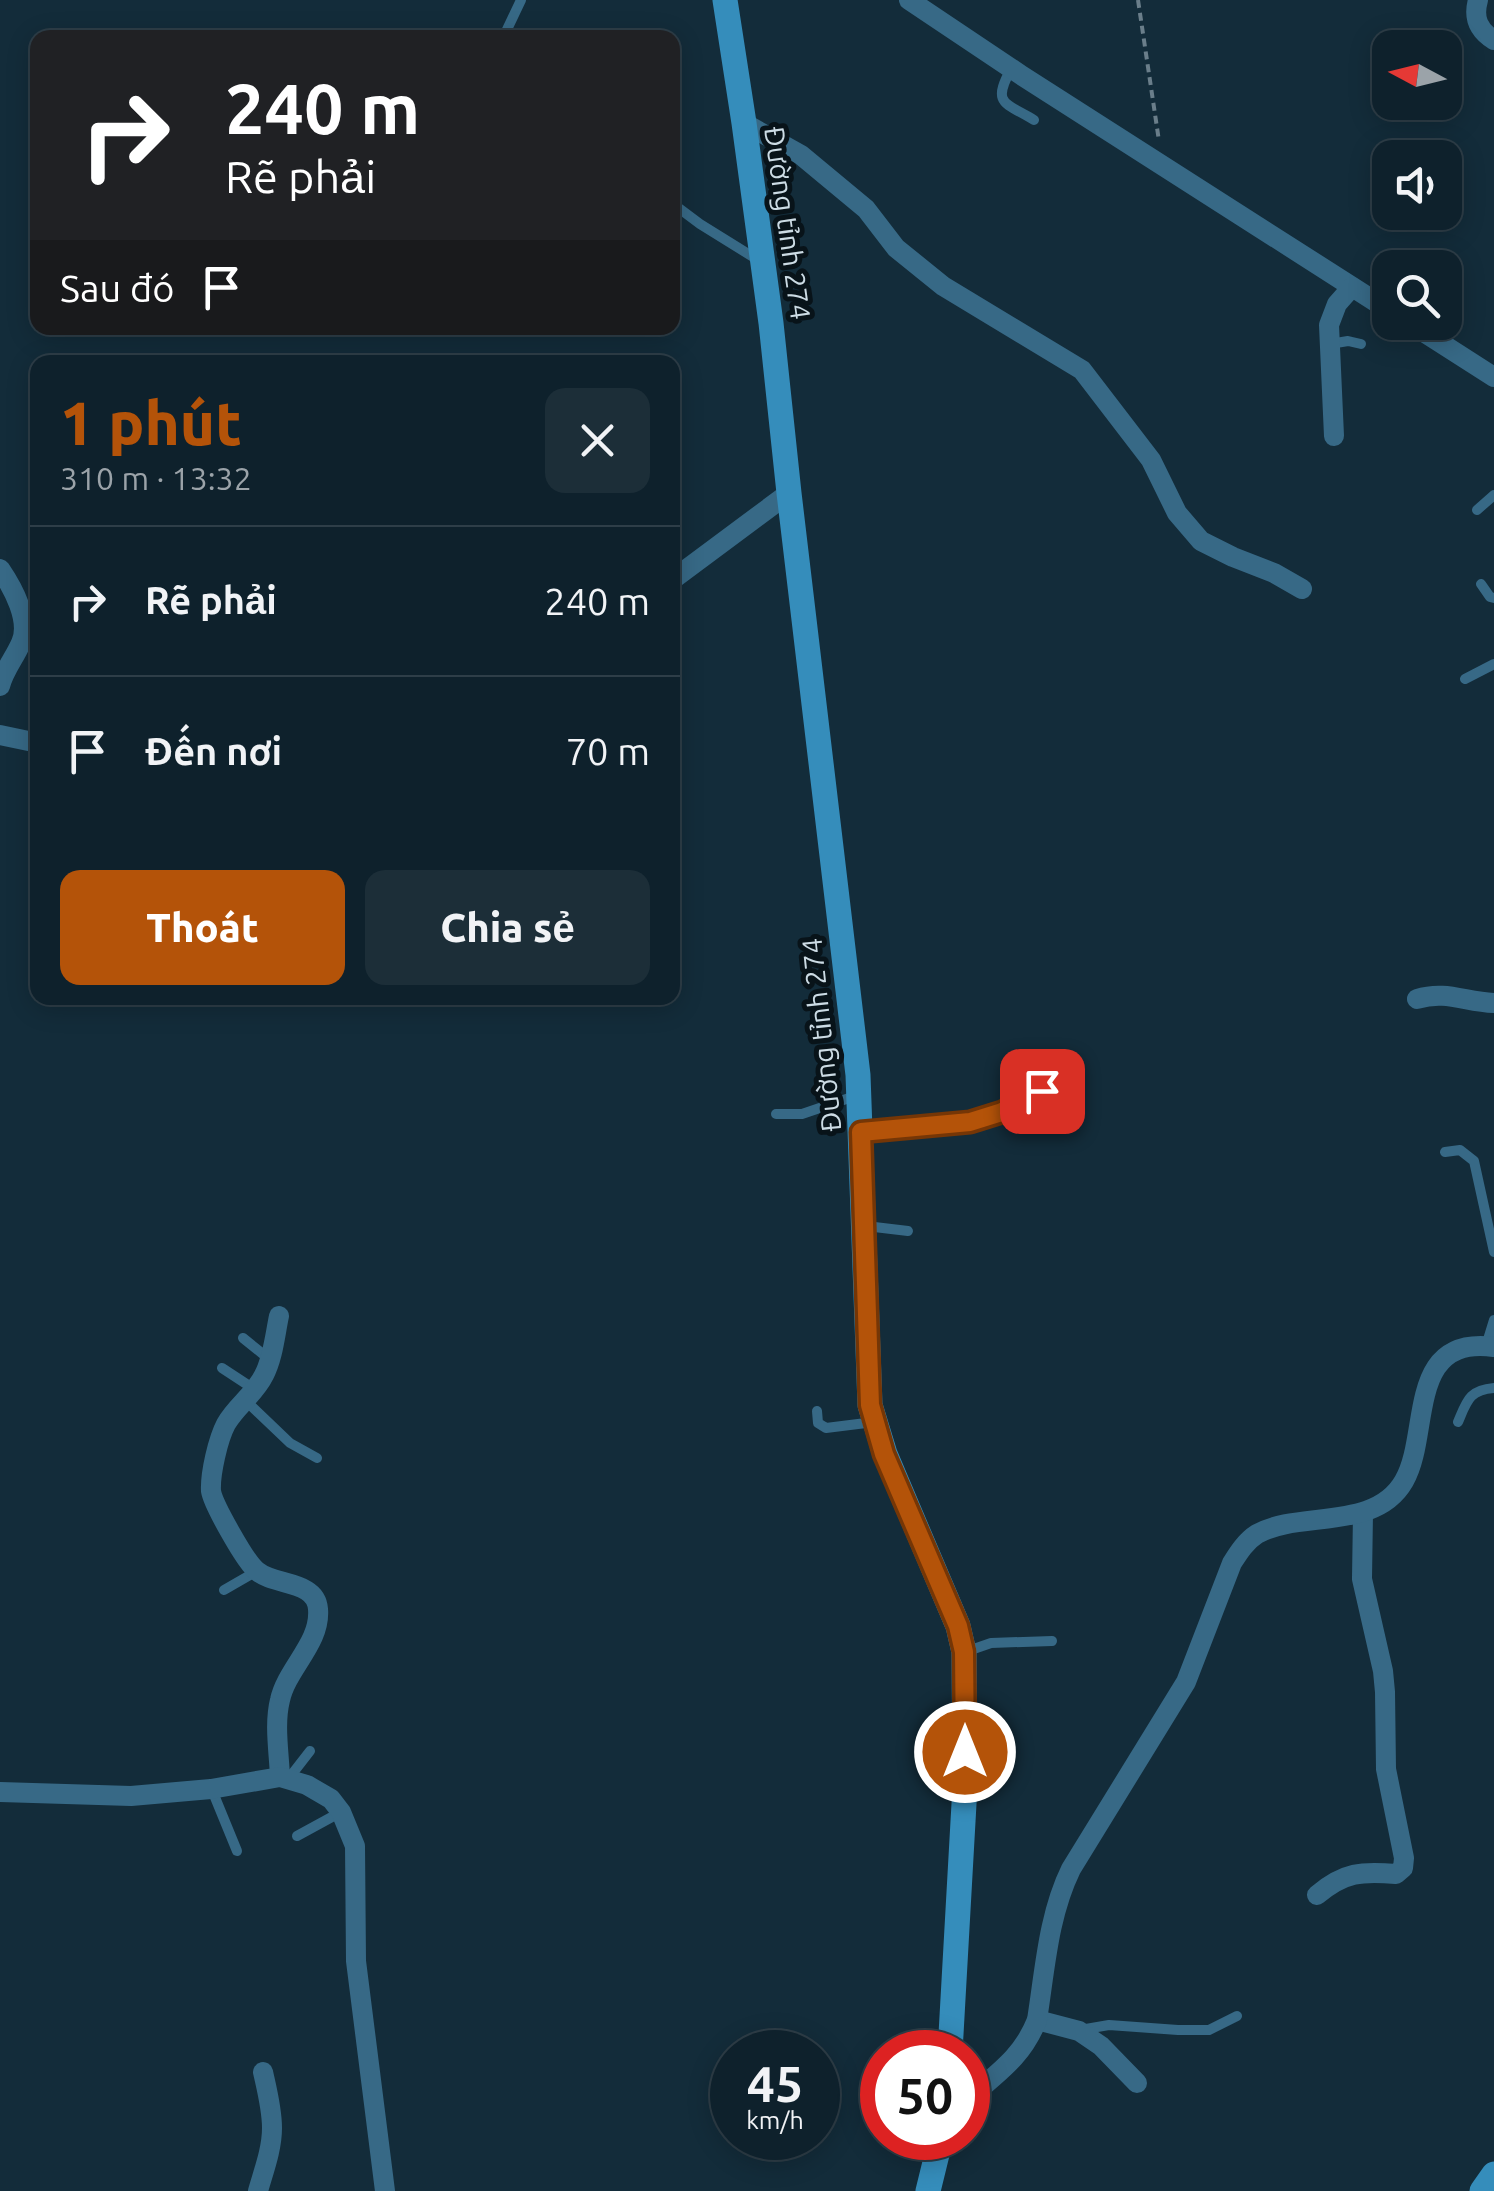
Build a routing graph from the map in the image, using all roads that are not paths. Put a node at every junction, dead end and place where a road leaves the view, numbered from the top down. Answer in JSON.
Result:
{"nodes":[{"id":1,"x":521,"y":0,"type":"edge"},
{"id":2,"x":724,"y":0,"type":"edge"},
{"id":3,"x":909,"y":0,"type":"edge"},
{"id":4,"x":1478,"y":0,"type":"edge"},
{"id":5,"x":506,"y":30,"type":"edge"},
{"id":6,"x":1494,"y":40,"type":"edge"},
{"id":7,"x":1011,"y":68,"type":"junction"},
{"id":8,"x":1034,"y":120,"type":"dead end"},
{"id":9,"x":744,"y":123,"type":"junction"},
{"id":10,"x":680,"y":210,"type":"edge"},
{"id":11,"x":763,"y":264,"type":"junction"},
{"id":12,"x":1352,"y":286,"type":"junction"},
{"id":13,"x":1372,"y":299,"type":"edge"},
{"id":14,"x":1436,"y":340,"type":"edge"},
{"id":15,"x":1330,"y":344,"type":"junction"},
{"id":16,"x":1361,"y":344,"type":"dead end"},
{"id":17,"x":1494,"y":377,"type":"edge"},
{"id":18,"x":1334,"y":436,"type":"dead end"},
{"id":19,"x":789,"y":493,"type":"junction"},
{"id":20,"x":1494,"y":495,"type":"edge"},
{"id":21,"x":1476,"y":510,"type":"dead end"},
{"id":22,"x":0,"y":570,"type":"edge"},
{"id":23,"x":680,"y":574,"type":"edge"},
{"id":24,"x":1480,"y":584,"type":"dead end"},
{"id":25,"x":1302,"y":588,"type":"dead end"},
{"id":26,"x":1494,"y":598,"type":"edge"},
{"id":27,"x":1494,"y":664,"type":"edge"},
{"id":28,"x":1464,"y":679,"type":"dead end"},
{"id":29,"x":0,"y":686,"type":"edge"},
{"id":30,"x":0,"y":736,"type":"edge"},
{"id":31,"x":30,"y":742,"type":"edge"},
{"id":32,"x":1416,"y":999,"type":"dead end"},
{"id":33,"x":1494,"y":1004,"type":"edge"},
{"id":34,"x":1042,"y":1091,"type":"dead end"},
{"id":35,"x":859,"y":1095,"type":"junction"},
{"id":36,"x":776,"y":1114,"type":"dead end"},
{"id":37,"x":861,"y":1132,"type":"junction"},
{"id":38,"x":1444,"y":1152,"type":"dead end"},
{"id":39,"x":865,"y":1226,"type":"junction"},
{"id":40,"x":908,"y":1231,"type":"dead end"},
{"id":41,"x":1494,"y":1252,"type":"edge"},
{"id":42,"x":280,"y":1316,"type":"dead end"},
{"id":43,"x":1494,"y":1320,"type":"edge"},
{"id":44,"x":243,"y":1338,"type":"dead end"},
{"id":45,"x":1490,"y":1347,"type":"edge"},
{"id":46,"x":269,"y":1359,"type":"junction"},
{"id":47,"x":222,"y":1368,"type":"dead end"},
{"id":48,"x":1494,"y":1388,"type":"edge"},
{"id":49,"x":250,"y":1395,"type":"junction"},
{"id":50,"x":818,"y":1411,"type":"dead end"},
{"id":51,"x":875,"y":1422,"type":"junction"},
{"id":52,"x":1458,"y":1422,"type":"dead end"},
{"id":53,"x":317,"y":1458,"type":"dead end"},
{"id":54,"x":1363,"y":1513,"type":"junction"},
{"id":55,"x":257,"y":1572,"type":"junction"},
{"id":56,"x":224,"y":1590,"type":"dead end"},
{"id":57,"x":1052,"y":1640,"type":"dead end"},
{"id":58,"x":964,"y":1652,"type":"junction"},
{"id":59,"x":310,"y":1751,"type":"dead end"},
{"id":60,"x":284,"y":1778,"type":"junction"},
{"id":61,"x":211,"y":1788,"type":"junction"},
{"id":62,"x":0,"y":1792,"type":"edge"},
{"id":63,"x":340,"y":1812,"type":"junction"},
{"id":64,"x":297,"y":1836,"type":"dead end"},
{"id":65,"x":237,"y":1852,"type":"dead end"},
{"id":66,"x":1317,"y":1895,"type":"dead end"},
{"id":67,"x":1237,"y":2016,"type":"dead end"},
{"id":68,"x":1037,"y":2020,"type":"junction"},
{"id":69,"x":952,"y":2030,"type":"edge"},
{"id":70,"x":1078,"y":2030,"type":"junction"},
{"id":71,"x":263,"y":2072,"type":"dead end"},
{"id":72,"x":990,"y":2080,"type":"edge"},
{"id":73,"x":1137,"y":2084,"type":"dead end"},
{"id":74,"x":936,"y":2160,"type":"edge"},
{"id":75,"x":1494,"y":2174,"type":"edge"},
{"id":76,"x":258,"y":2191,"type":"edge"},
{"id":77,"x":385,"y":2191,"type":"edge"},
{"id":78,"x":928,"y":2191,"type":"edge"},
{"id":79,"x":1482,"y":2191,"type":"edge"}],
"edges":[{"from":1,"to":5,"type":"lane"},
{"from":2,"to":9,"type":"main road","name":"Đường tỉnh 274"},
{"from":3,"to":7,"type":"street"},
{"from":4,"to":6,"type":"street"},
{"from":7,"to":8,"type":"lane"},
{"from":7,"to":12,"type":"street"},
{"from":9,"to":11,"type":"main road","name":"Đường tỉnh 274"},
{"from":9,"to":25,"type":"street"},
{"from":10,"to":11,"type":"lane"},
{"from":11,"to":19,"type":"main road","name":"Đường tỉnh 274"},
{"from":12,"to":13,"type":"street"},
{"from":12,"to":15,"type":"street"},
{"from":14,"to":17,"type":"street"},
{"from":15,"to":16,"type":"lane"},
{"from":15,"to":18,"type":"street"},
{"from":19,"to":23,"type":"street"},
{"from":19,"to":35,"type":"main road","name":"Đường tỉnh 274"},
{"from":20,"to":21,"type":"lane"},
{"from":22,"to":29,"type":"street"},
{"from":24,"to":26,"type":"lane"},
{"from":27,"to":28,"type":"lane"},
{"from":30,"to":31,"type":"street"},
{"from":32,"to":33,"type":"street"},
{"from":34,"to":37,"type":"street"},
{"from":35,"to":36,"type":"lane"},
{"from":35,"to":37,"type":"main road","name":"Đường tỉnh 274"},
{"from":37,"to":39,"type":"main road","name":"Đường tỉnh 274"},
{"from":38,"to":41,"type":"lane"},
{"from":39,"to":40,"type":"lane"},
{"from":39,"to":51,"type":"main road","name":"Đường tỉnh 274"},
{"from":42,"to":46,"type":"street"},
{"from":43,"to":45,"type":"lane"},
{"from":44,"to":46,"type":"lane"},
{"from":45,"to":54,"type":"street"},
{"from":46,"to":49,"type":"street"},
{"from":47,"to":49,"type":"lane"},
{"from":48,"to":52,"type":"lane"},
{"from":49,"to":53,"type":"lane"},
{"from":49,"to":55,"type":"street"},
{"from":50,"to":51,"type":"lane"},
{"from":51,"to":58,"type":"main road","name":"Đường tỉnh 274"},
{"from":54,"to":66,"type":"street"},
{"from":54,"to":68,"type":"street"},
{"from":55,"to":56,"type":"lane"},
{"from":55,"to":60,"type":"street"},
{"from":57,"to":58,"type":"lane"},
{"from":58,"to":69,"type":"main road","name":"Đường tỉnh 274"},
{"from":59,"to":60,"type":"lane"},
{"from":60,"to":61,"type":"street"},
{"from":60,"to":63,"type":"street"},
{"from":61,"to":62,"type":"street"},
{"from":61,"to":65,"type":"lane"},
{"from":63,"to":64,"type":"lane"},
{"from":63,"to":77,"type":"street"},
{"from":67,"to":70,"type":"lane"},
{"from":68,"to":70,"type":"street"},
{"from":68,"to":72,"type":"street"},
{"from":70,"to":73,"type":"street"},
{"from":71,"to":76,"type":"street"},
{"from":74,"to":78,"type":"main road"},
{"from":75,"to":79,"type":"main road"}]}
